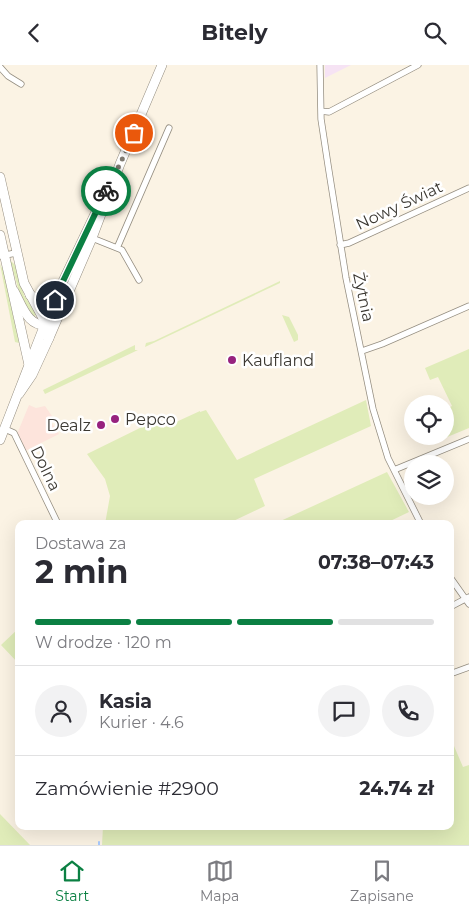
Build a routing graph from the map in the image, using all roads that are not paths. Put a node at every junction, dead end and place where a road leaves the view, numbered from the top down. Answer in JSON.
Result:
{"nodes":[{"id":1,"x":162,"y":65,"type":"edge"},
{"id":2,"x":320,"y":65,"type":"edge"},
{"id":3,"x":418,"y":65,"type":"edge"},
{"id":4,"x":0,"y":67,"type":"edge"},
{"id":5,"x":21,"y":84,"type":"dead end"},
{"id":6,"x":320,"y":111,"type":"junction"},
{"id":7,"x":169,"y":128,"type":"dead end"},
{"id":8,"x":120,"y":164,"type":"junction"},
{"id":9,"x":0,"y":177,"type":"edge"},
{"id":10,"x":469,"y":188,"type":"edge"},
{"id":11,"x":0,"y":235,"type":"edge"},
{"id":12,"x":92,"y":238,"type":"junction"},
{"id":13,"x":340,"y":245,"type":"junction"},
{"id":14,"x":117,"y":247,"type":"junction"},
{"id":15,"x":16,"y":253,"type":"junction"},
{"id":16,"x":2,"y":256,"type":"edge"},
{"id":17,"x":139,"y":280,"type":"dead end"},
{"id":18,"x":10,"y":282,"type":"junction"},
{"id":19,"x":29,"y":294,"type":"junction"},
{"id":20,"x":56,"y":296,"type":"junction"},
{"id":21,"x":469,"y":306,"type":"edge"},
{"id":22,"x":57,"y":321,"type":"junction"},
{"id":23,"x":45,"y":325,"type":"junction"},
{"id":24,"x":49,"y":338,"type":"junction"},
{"id":25,"x":362,"y":351,"type":"junction"},
{"id":26,"x":28,"y":365,"type":"junction"},
{"id":27,"x":19,"y":394,"type":"junction"},
{"id":28,"x":5,"y":429,"type":"junction"},
{"id":29,"x":469,"y":439,"type":"edge"},
{"id":30,"x":0,"y":440,"type":"edge"},
{"id":31,"x":394,"y":470,"type":"junction"},
{"id":32,"x":56,"y":520,"type":"edge"},
{"id":33,"x":419,"y":520,"type":"edge"},
{"id":34,"x":454,"y":582,"type":"edge"},
{"id":35,"x":468,"y":600,"type":"edge"},
{"id":36,"x":454,"y":605,"type":"edge"},
{"id":37,"x":469,"y":667,"type":"edge"},
{"id":38,"x":454,"y":673,"type":"edge"}],
"edges":[{"from":1,"to":8,"type":"street"},
{"from":2,"to":6,"type":"street","name":"Żytnia"},
{"from":3,"to":6,"type":"street"},
{"from":4,"to":5,"type":"street"},
{"from":6,"to":13,"type":"street","name":"Żytnia"},
{"from":7,"to":14,"type":"street"},
{"from":8,"to":12,"type":"street"},
{"from":8,"to":20,"type":"street"},
{"from":9,"to":15,"type":"street"},
{"from":10,"to":13,"type":"street","name":"Nowy Świat"},
{"from":11,"to":16,"type":"street"},
{"from":12,"to":14,"type":"street"},
{"from":12,"to":22,"type":"street"},
{"from":13,"to":25,"type":"street","name":"Żytnia"},
{"from":14,"to":17,"type":"street"},
{"from":15,"to":16,"type":"street"},
{"from":15,"to":19,"type":"street"},
{"from":16,"to":18,"type":"street"},
{"from":18,"to":23,"type":"street"},
{"from":18,"to":26,"type":"street"},
{"from":19,"to":20,"type":"street"},
{"from":19,"to":23,"type":"street"},
{"from":20,"to":23,"type":"street"},
{"from":21,"to":25,"type":"street"},
{"from":22,"to":23,"type":"street"},
{"from":22,"to":24,"type":"street"},
{"from":23,"to":24,"type":"street"},
{"from":23,"to":26,"type":"street"},
{"from":24,"to":27,"type":"street"},
{"from":25,"to":31,"type":"street","name":"Żytnia"},
{"from":26,"to":27,"type":"street"},
{"from":27,"to":28,"type":"street"},
{"from":28,"to":30,"type":"street"},
{"from":28,"to":32,"type":"street","name":"Dolna"},
{"from":29,"to":31,"type":"street"},
{"from":31,"to":33,"type":"street","name":"Żytnia"},
{"from":34,"to":35,"type":"street"},
{"from":35,"to":36,"type":"street"},
{"from":37,"to":38,"type":"street"}]}
